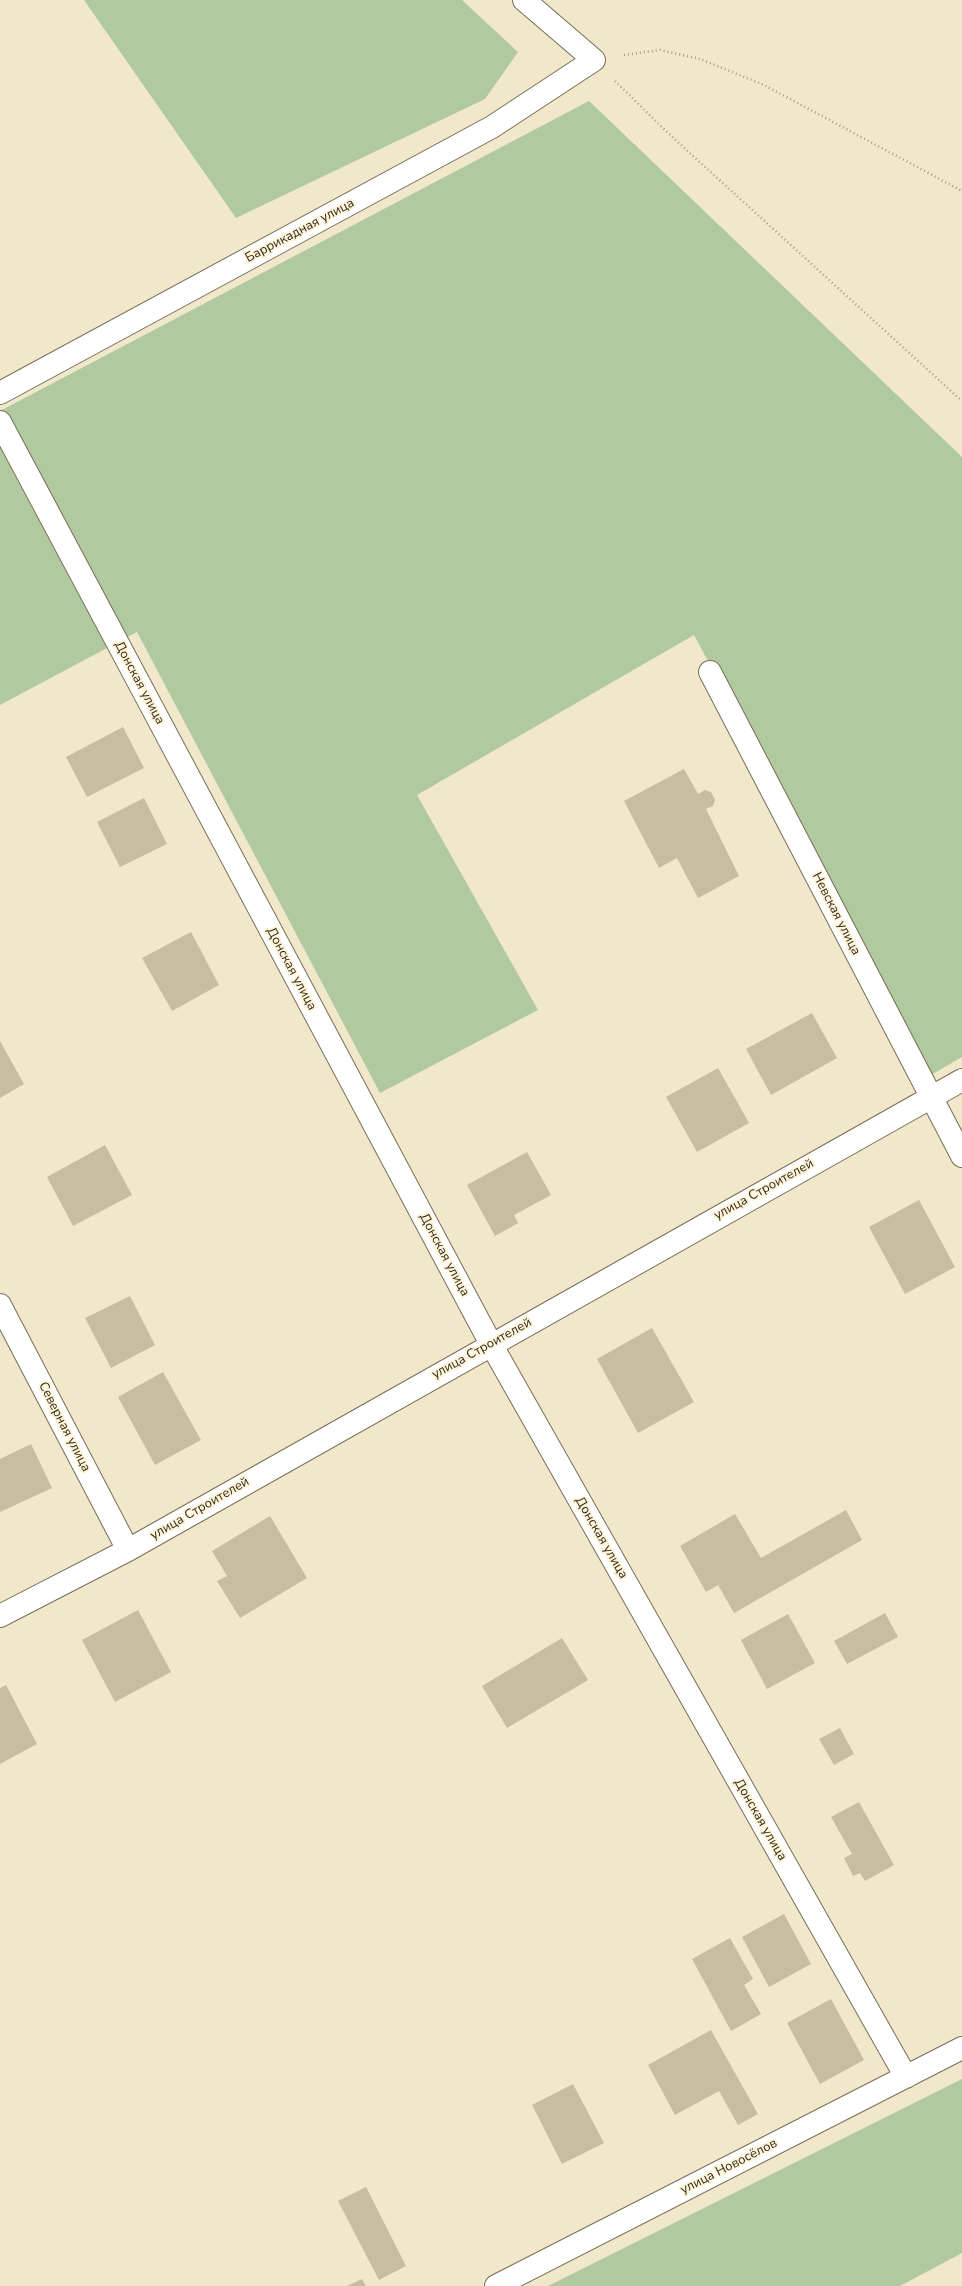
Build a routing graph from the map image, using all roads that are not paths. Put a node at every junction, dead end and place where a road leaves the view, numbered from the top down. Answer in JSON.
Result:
{"nodes":[{"id":1,"x":524,"y":0,"type":"edge"},
{"id":2,"x":0,"y":393,"type":"edge"},
{"id":3,"x":0,"y":422,"type":"edge"},
{"id":4,"x":710,"y":672,"type":"dead end"},
{"id":5,"x":962,"y":1080,"type":"edge"},
{"id":6,"x":931,"y":1097,"type":"junction"},
{"id":7,"x":962,"y":1156,"type":"edge"},
{"id":8,"x":0,"y":1305,"type":"edge"},
{"id":9,"x":491,"y":1344,"type":"junction"},
{"id":10,"x":128,"y":1550,"type":"junction"},
{"id":11,"x":0,"y":1616,"type":"edge"},
{"id":12,"x":962,"y":2048,"type":"edge"},
{"id":13,"x":906,"y":2077,"type":"junction"},
{"id":14,"x":496,"y":2286,"type":"edge"}],
"edges":[{"from":1,"to":2,"type":"street","name":"Баррикадная улица"},
{"from":3,"to":9,"type":"street","name":"Донская улица"},
{"from":4,"to":6,"type":"street","name":"Невская улица"},
{"from":5,"to":6,"type":"street","name":"улица Строителей"},
{"from":6,"to":7,"type":"street","name":"Невская улица"},
{"from":6,"to":9,"type":"street","name":"улица Строителей"},
{"from":8,"to":10,"type":"street","name":"Северная улица"},
{"from":9,"to":10,"type":"street","name":"улица Строителей"},
{"from":9,"to":13,"type":"street","name":"Донская улица"},
{"from":10,"to":11,"type":"street","name":"улица Строителей"},
{"from":12,"to":13,"type":"street","name":"улица Новосёлов"},
{"from":13,"to":14,"type":"street","name":"улица Новосёлов"}]}
